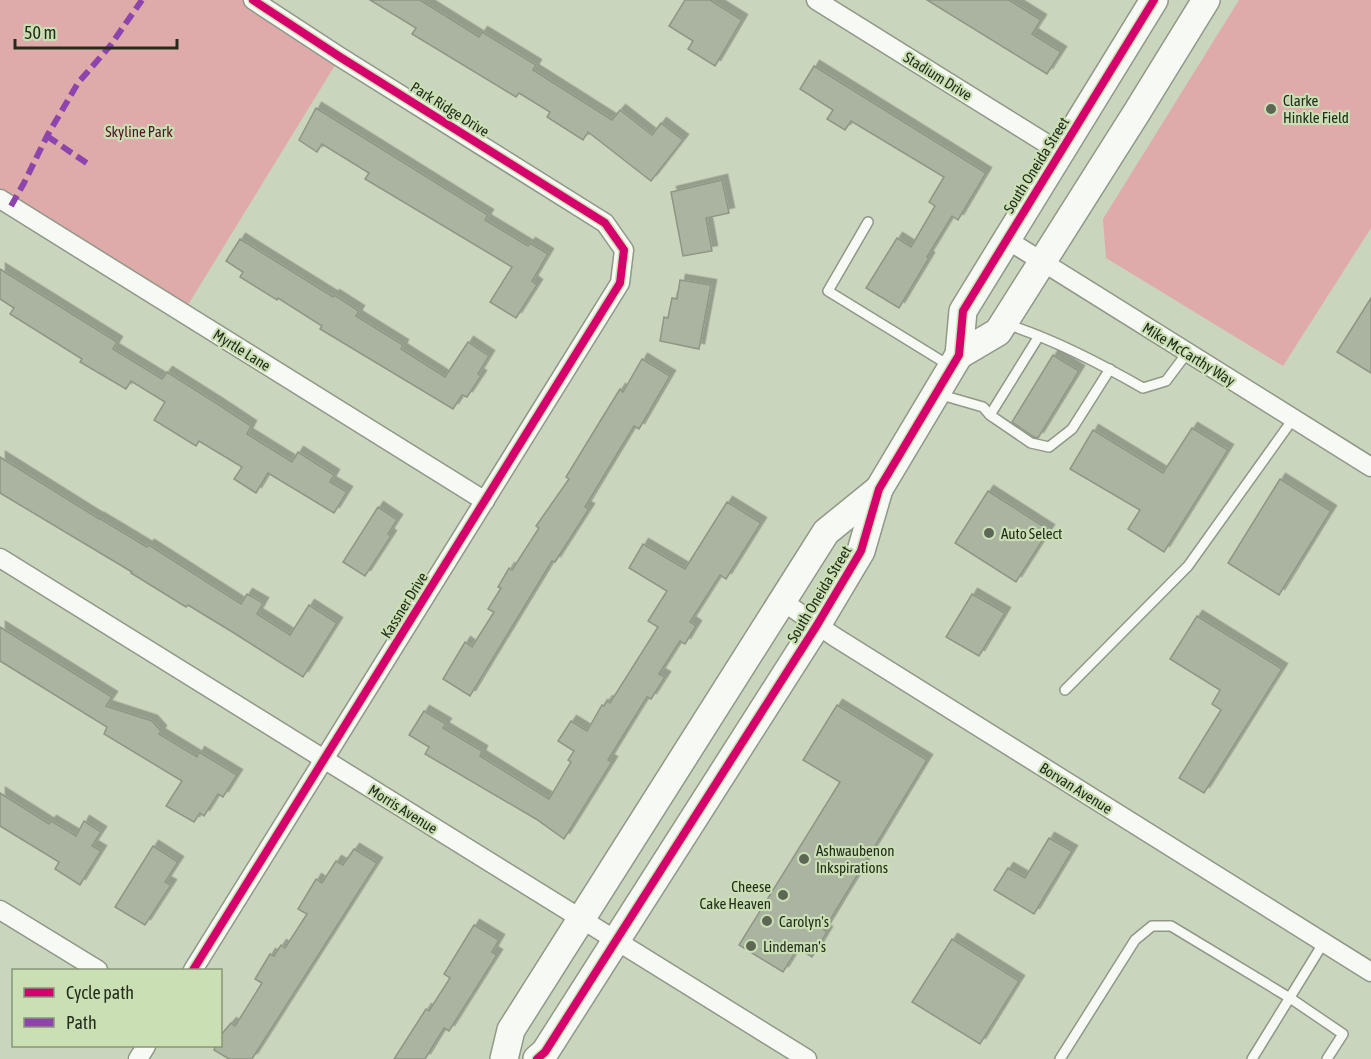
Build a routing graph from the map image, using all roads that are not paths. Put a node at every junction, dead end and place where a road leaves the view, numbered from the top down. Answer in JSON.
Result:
{"nodes":[{"id":1,"x":253,"y":0,"type":"edge"},
{"id":2,"x":816,"y":0,"type":"edge"},
{"id":3,"x":1154,"y":0,"type":"edge"},
{"id":4,"x":1206,"y":0,"type":"edge"},
{"id":5,"x":1060,"y":152,"type":"junction"},
{"id":6,"x":0,"y":199,"type":"edge"},
{"id":7,"x":868,"y":222,"type":"dead end"},
{"id":8,"x":1006,"y":239,"type":"junction"},
{"id":9,"x":624,"y":250,"type":"joint"},
{"id":10,"x":1041,"y":262,"type":"junction"},
{"id":11,"x":1003,"y":323,"type":"junction"},
{"id":12,"x":1039,"y":336,"type":"junction"},
{"id":13,"x":1187,"y":353,"type":"junction"},
{"id":14,"x":955,"y":362,"type":"junction"},
{"id":15,"x":1110,"y":369,"type":"junction"},
{"id":16,"x":936,"y":393,"type":"junction"},
{"id":17,"x":990,"y":415,"type":"junction"},
{"id":18,"x":1293,"y":419,"type":"junction"},
{"id":19,"x":1371,"y":467,"type":"edge"},
{"id":20,"x":879,"y":489,"type":"junction"},
{"id":21,"x":485,"y":501,"type":"junction"},
{"id":22,"x":0,"y":558,"type":"edge"},
{"id":23,"x":782,"y":601,"type":"junction"},
{"id":24,"x":817,"y":625,"type":"junction"},
{"id":25,"x":1065,"y":690,"type":"dead end"},
{"id":26,"x":324,"y":759,"type":"junction"},
{"id":27,"x":0,"y":910,"type":"edge"},
{"id":28,"x":581,"y":919,"type":"junction"},
{"id":29,"x":617,"y":941,"type":"junction"},
{"id":30,"x":1324,"y":942,"type":"junction"},
{"id":31,"x":96,"y":969,"type":"edge"},
{"id":32,"x":194,"y":969,"type":"edge"},
{"id":33,"x":1371,"y":972,"type":"edge"},
{"id":34,"x":1290,"y":998,"type":"junction"},
{"id":35,"x":504,"y":1059,"type":"edge"},
{"id":36,"x":537,"y":1059,"type":"edge"},
{"id":37,"x":807,"y":1059,"type":"edge"},
{"id":38,"x":1060,"y":1059,"type":"edge"},
{"id":39,"x":1252,"y":1059,"type":"edge"},
{"id":40,"x":1328,"y":1059,"type":"edge"}],
"edges":[{"from":1,"to":9,"type":"street","name":"Park Ridge Drive"},
{"from":2,"to":5,"type":"street","name":"Stadium Drive"},
{"from":3,"to":5,"type":"street","name":"South Oneida Street"},
{"from":4,"to":10,"type":"street","name":"South Oneida Street"},
{"from":5,"to":8,"type":"street","name":"South Oneida Street"},
{"from":6,"to":21,"type":"street","name":"Myrtle Lane"},
{"from":7,"to":14,"type":"lane"},
{"from":8,"to":10,"type":"street","name":"Mike McCarthy Way"},
{"from":8,"to":14,"type":"street","name":"South Oneida Street"},
{"from":9,"to":21,"type":"street","name":"Kassner Drive"},
{"from":10,"to":11,"type":"street","name":"South Oneida Street"},
{"from":10,"to":13,"type":"street","name":"Mike McCarthy Way"},
{"from":11,"to":12,"type":"lane"},
{"from":11,"to":14,"type":"street","name":"South Oneida Street"},
{"from":12,"to":15,"type":"lane"},
{"from":12,"to":17,"type":"lane"},
{"from":13,"to":15,"type":"lane"},
{"from":13,"to":18,"type":"street","name":"Mike McCarthy Way"},
{"from":14,"to":16,"type":"street","name":"South Oneida Street"},
{"from":15,"to":17,"type":"lane"},
{"from":16,"to":17,"type":"lane"},
{"from":16,"to":20,"type":"street","name":"South Oneida Street"},
{"from":18,"to":19,"type":"street","name":"Mike McCarthy Way"},
{"from":18,"to":25,"type":"lane"},
{"from":20,"to":23,"type":"street","name":"South Oneida Street"},
{"from":20,"to":24,"type":"street","name":"South Oneida Street"},
{"from":21,"to":26,"type":"street","name":"Kassner Drive"},
{"from":22,"to":26,"type":"street","name":"Morris Avenue"},
{"from":23,"to":24,"type":"street","name":"Borvan Avenue"},
{"from":23,"to":28,"type":"street","name":"South Oneida Street"},
{"from":24,"to":29,"type":"street","name":"South Oneida Street"},
{"from":24,"to":30,"type":"street","name":"Borvan Avenue"},
{"from":26,"to":28,"type":"street","name":"Morris Avenue"},
{"from":26,"to":32,"type":"street","name":"Kassner Drive"},
{"from":27,"to":31,"type":"street"},
{"from":28,"to":29,"type":"street","name":"Morris Avenue"},
{"from":28,"to":35,"type":"street","name":"South Oneida Street"},
{"from":29,"to":36,"type":"street","name":"South Oneida Street"},
{"from":29,"to":37,"type":"street","name":"Morris Avenue"},
{"from":30,"to":33,"type":"street","name":"Borvan Avenue"},
{"from":30,"to":34,"type":"lane"},
{"from":34,"to":38,"type":"lane"},
{"from":34,"to":39,"type":"lane"},
{"from":34,"to":40,"type":"lane"}]}
